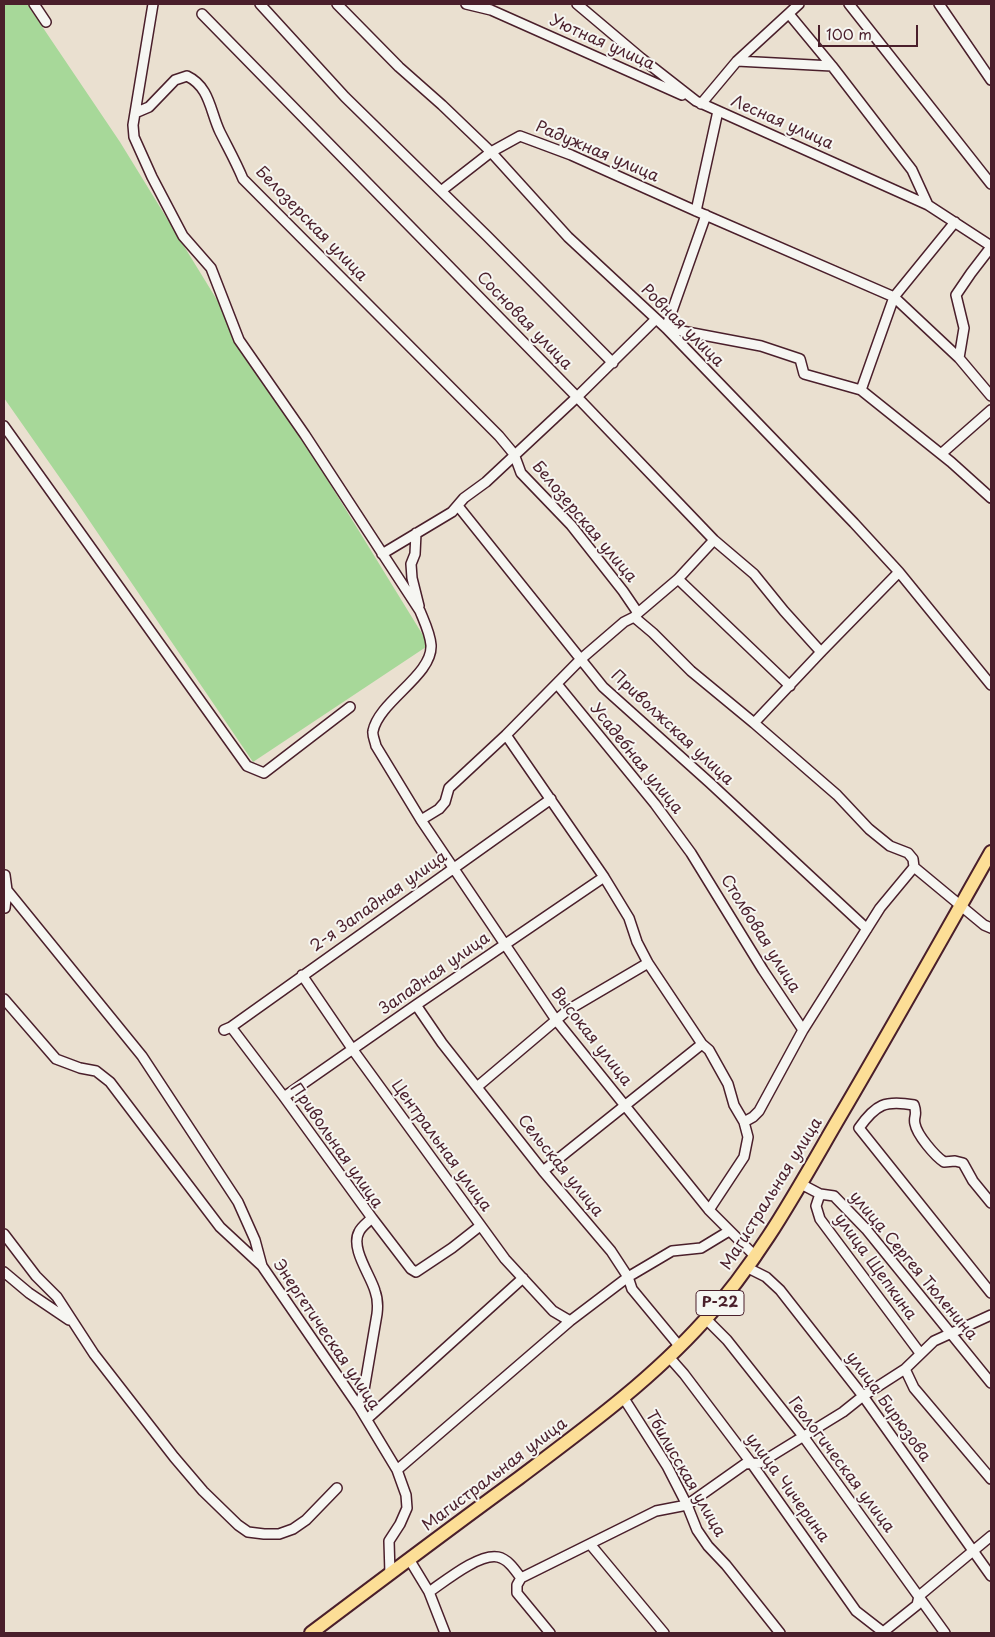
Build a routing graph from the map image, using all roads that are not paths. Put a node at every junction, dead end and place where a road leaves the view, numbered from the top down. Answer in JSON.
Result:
{"nodes":[{"id":1,"x":34,"y":4,"type":"edge"},
{"id":2,"x":153,"y":4,"type":"edge"},
{"id":3,"x":260,"y":4,"type":"edge"},
{"id":4,"x":336,"y":4,"type":"edge"},
{"id":5,"x":466,"y":4,"type":"edge"},
{"id":6,"x":577,"y":4,"type":"edge"},
{"id":7,"x":799,"y":4,"type":"edge"},
{"id":8,"x":849,"y":4,"type":"edge"},
{"id":9,"x":939,"y":4,"type":"edge"},
{"id":10,"x":202,"y":14,"type":"dead end"},
{"id":11,"x":788,"y":14,"type":"junction"},
{"id":12,"x":46,"y":22,"type":"dead end"},
{"id":13,"x":737,"y":61,"type":"junction"},
{"id":14,"x":832,"y":66,"type":"junction"},
{"id":15,"x":991,"y":80,"type":"edge"},
{"id":16,"x":699,"y":102,"type":"junction"},
{"id":17,"x":718,"y":111,"type":"junction"},
{"id":18,"x":135,"y":113,"type":"junction"},
{"id":19,"x":491,"y":152,"type":"junction"},
{"id":20,"x":991,"y":184,"type":"edge"},
{"id":21,"x":442,"y":191,"type":"junction"},
{"id":22,"x":928,"y":205,"type":"junction"},
{"id":23,"x":696,"y":211,"type":"junction"},
{"id":24,"x":706,"y":216,"type":"junction"},
{"id":25,"x":954,"y":222,"type":"junction"},
{"id":26,"x":991,"y":246,"type":"edge"},
{"id":27,"x":894,"y":298,"type":"junction"},
{"id":28,"x":656,"y":319,"type":"junction"},
{"id":29,"x":666,"y":328,"type":"junction"},
{"id":30,"x":959,"y":358,"type":"junction"},
{"id":31,"x":613,"y":363,"type":"junction"},
{"id":32,"x":861,"y":390,"type":"junction"},
{"id":33,"x":991,"y":396,"type":"edge"},
{"id":34,"x":577,"y":397,"type":"junction"},
{"id":35,"x":991,"y":410,"type":"edge"},
{"id":36,"x":4,"y":426,"type":"edge"},
{"id":37,"x":514,"y":454,"type":"junction"},
{"id":38,"x":941,"y":454,"type":"junction"},
{"id":39,"x":991,"y":498,"type":"edge"},
{"id":40,"x":458,"y":506,"type":"junction"},
{"id":41,"x":416,"y":533,"type":"junction"},
{"id":42,"x":714,"y":540,"type":"junction"},
{"id":43,"x":382,"y":554,"type":"junction"},
{"id":44,"x":899,"y":572,"type":"junction"},
{"id":45,"x":678,"y":579,"type":"junction"},
{"id":46,"x":420,"y":611,"type":"junction"},
{"id":47,"x":636,"y":615,"type":"junction"},
{"id":48,"x":820,"y":652,"type":"junction"},
{"id":49,"x":581,"y":659,"type":"junction"},
{"id":50,"x":557,"y":684,"type":"junction"},
{"id":51,"x":991,"y":685,"type":"edge"},
{"id":52,"x":790,"y":686,"type":"junction"},
{"id":53,"x":350,"y":707,"type":"dead end"},
{"id":54,"x":754,"y":723,"type":"junction"},
{"id":55,"x":506,"y":734,"type":"junction"},
{"id":56,"x":551,"y":799,"type":"junction"},
{"id":57,"x":421,"y":820,"type":"junction"},
{"id":58,"x":991,"y":852,"type":"edge"},
{"id":59,"x":692,"y":853,"type":"joint"},
{"id":60,"x":914,"y":867,"type":"junction"},
{"id":61,"x":453,"y":869,"type":"junction"},
{"id":62,"x":4,"y":876,"type":"edge"},
{"id":63,"x":604,"y":877,"type":"junction"},
{"id":64,"x":7,"y":890,"type":"junction"},
{"id":65,"x":19,"y":905,"type":"junction"},
{"id":66,"x":960,"y":906,"type":"junction"},
{"id":67,"x":4,"y":909,"type":"edge"},
{"id":68,"x":991,"y":928,"type":"edge"},
{"id":69,"x":867,"y":929,"type":"junction"},
{"id":70,"x":504,"y":945,"type":"junction"},
{"id":71,"x":648,"y":963,"type":"junction"},
{"id":72,"x":302,"y":975,"type":"junction"},
{"id":73,"x":4,"y":999,"type":"edge"},
{"id":74,"x":416,"y":1005,"type":"junction"},
{"id":75,"x":556,"y":1020,"type":"junction"},
{"id":76,"x":228,"y":1028,"type":"joint"},
{"id":77,"x":803,"y":1030,"type":"junction"},
{"id":78,"x":702,"y":1044,"type":"junction"},
{"id":79,"x":352,"y":1050,"type":"junction"},
{"id":80,"x":477,"y":1087,"type":"junction"},
{"id":81,"x":284,"y":1097,"type":"junction"},
{"id":82,"x":625,"y":1104,"type":"junction"},
{"id":83,"x":744,"y":1122,"type":"junction"},
{"id":84,"x":543,"y":1171,"type":"junction"},
{"id":85,"x":801,"y":1184,"type":"junction"},
{"id":86,"x":820,"y":1194,"type":"junction"},
{"id":87,"x":991,"y":1204,"type":"edge"},
{"id":88,"x":709,"y":1210,"type":"junction"},
{"id":89,"x":372,"y":1218,"type":"junction"},
{"id":90,"x":480,"y":1226,"type":"junction"},
{"id":91,"x":729,"y":1231,"type":"junction"},
{"id":92,"x":4,"y":1234,"type":"edge"},
{"id":93,"x":756,"y":1257,"type":"junction"},
{"id":94,"x":262,"y":1266,"type":"junction"},
{"id":95,"x":748,"y":1268,"type":"junction"},
{"id":96,"x":4,"y":1272,"type":"edge"},
{"id":97,"x":628,"y":1277,"type":"junction"},
{"id":98,"x":523,"y":1278,"type":"junction"},
{"id":99,"x":991,"y":1293,"type":"edge"},
{"id":100,"x":991,"y":1315,"type":"edge"},
{"id":101,"x":706,"y":1319,"type":"junction"},
{"id":102,"x":72,"y":1321,"type":"junction"},
{"id":103,"x":570,"y":1321,"type":"junction"},
{"id":104,"x":951,"y":1333,"type":"junction"},
{"id":105,"x":680,"y":1347,"type":"junction"},
{"id":106,"x":920,"y":1353,"type":"junction"},
{"id":107,"x":669,"y":1357,"type":"junction"},
{"id":108,"x":905,"y":1369,"type":"junction"},
{"id":109,"x":991,"y":1383,"type":"edge"},
{"id":110,"x":863,"y":1396,"type":"junction"},
{"id":111,"x":623,"y":1397,"type":"junction"},
{"id":112,"x":359,"y":1407,"type":"junction"},
{"id":113,"x":366,"y":1419,"type":"junction"},
{"id":114,"x":803,"y":1436,"type":"junction"},
{"id":115,"x":752,"y":1464,"type":"junction"},
{"id":116,"x":397,"y":1470,"type":"junction"},
{"id":117,"x":991,"y":1479,"type":"edge"},
{"id":118,"x":337,"y":1488,"type":"dead end"},
{"id":119,"x":688,"y":1505,"type":"junction"},
{"id":120,"x":991,"y":1536,"type":"edge"},
{"id":121,"x":590,"y":1544,"type":"junction"},
{"id":122,"x":974,"y":1551,"type":"junction"},
{"id":123,"x":409,"y":1559,"type":"junction"},
{"id":124,"x":390,"y":1574,"type":"junction"},
{"id":125,"x":991,"y":1576,"type":"edge"},
{"id":126,"x":521,"y":1578,"type":"junction"},
{"id":127,"x":429,"y":1592,"type":"junction"},
{"id":128,"x":919,"y":1596,"type":"junction"},
{"id":129,"x":311,"y":1633,"type":"edge"},
{"id":130,"x":445,"y":1633,"type":"edge"},
{"id":131,"x":550,"y":1633,"type":"edge"},
{"id":132,"x":664,"y":1633,"type":"edge"},
{"id":133,"x":780,"y":1633,"type":"edge"},
{"id":134,"x":882,"y":1633,"type":"edge"},
{"id":135,"x":945,"y":1633,"type":"edge"}],
"edges":[{"from":1,"to":12,"type":"street"},
{"from":2,"to":18,"type":"street"},
{"from":3,"to":21,"type":"street"},
{"from":4,"to":19,"type":"street","name":"Ровная улица"},
{"from":5,"to":16,"type":"street","name":"Уютная улица"},
{"from":6,"to":16,"type":"street","name":"Лесная улица"},
{"from":7,"to":11,"type":"street"},
{"from":8,"to":20,"type":"street"},
{"from":9,"to":15,"type":"street"},
{"from":10,"to":34,"type":"street","name":"Сосновая улица"},
{"from":11,"to":13,"type":"street"},
{"from":11,"to":14,"type":"street"},
{"from":13,"to":14,"type":"street"},
{"from":13,"to":16,"type":"street"},
{"from":14,"to":22,"type":"street"},
{"from":16,"to":17,"type":"street","name":"Лесная улица"},
{"from":17,"to":22,"type":"street","name":"Лесная улица"},
{"from":17,"to":23,"type":"street"},
{"from":18,"to":37,"type":"street","name":"Белозерская улица"},
{"from":18,"to":43,"type":"street"},
{"from":19,"to":21,"type":"street","name":"Радужная улица"},
{"from":19,"to":23,"type":"street","name":"Радужная улица"},
{"from":19,"to":28,"type":"street","name":"Ровная улица"},
{"from":21,"to":31,"type":"street"},
{"from":22,"to":25,"type":"street","name":"Лесная улица"},
{"from":23,"to":24,"type":"street"},
{"from":24,"to":27,"type":"street"},
{"from":24,"to":29,"type":"street"},
{"from":25,"to":26,"type":"street","name":"Лесная улица"},
{"from":25,"to":27,"type":"street"},
{"from":26,"to":30,"type":"street"},
{"from":27,"to":30,"type":"street"},
{"from":27,"to":32,"type":"street"},
{"from":28,"to":29,"type":"street","name":"Ровная улица"},
{"from":28,"to":31,"type":"street"},
{"from":29,"to":32,"type":"street"},
{"from":29,"to":44,"type":"street","name":"Ровная улица"},
{"from":30,"to":33,"type":"street"},
{"from":31,"to":34,"type":"street"},
{"from":32,"to":38,"type":"street"},
{"from":34,"to":37,"type":"street"},
{"from":34,"to":42,"type":"street","name":"Сосновая улица"},
{"from":35,"to":38,"type":"street"},
{"from":36,"to":53,"type":"street"},
{"from":37,"to":40,"type":"street"},
{"from":37,"to":47,"type":"street","name":"Белозерская улица"},
{"from":38,"to":39,"type":"street"},
{"from":40,"to":41,"type":"street"},
{"from":40,"to":49,"type":"street","name":"Приволжская улица"},
{"from":41,"to":43,"type":"street"},
{"from":41,"to":46,"type":"street"},
{"from":42,"to":45,"type":"street"},
{"from":42,"to":48,"type":"street","name":"Сосновая улица"},
{"from":43,"to":46,"type":"street"},
{"from":44,"to":48,"type":"street"},
{"from":44,"to":51,"type":"street","name":"Ровная улица"},
{"from":45,"to":47,"type":"street"},
{"from":45,"to":52,"type":"street"},
{"from":46,"to":57,"type":"street","name":"Высокая улица"},
{"from":47,"to":49,"type":"street"},
{"from":47,"to":54,"type":"street","name":"Белозерская улица"},
{"from":48,"to":52,"type":"street"},
{"from":49,"to":50,"type":"street"},
{"from":49,"to":69,"type":"street","name":"Приволжская улица"},
{"from":50,"to":55,"type":"street"},
{"from":50,"to":59,"type":"street","name":"Усадебная улица"},
{"from":52,"to":54,"type":"street"},
{"from":54,"to":60,"type":"street","name":"Белозерская улица"},
{"from":55,"to":56,"type":"street"},
{"from":55,"to":57,"type":"street"},
{"from":56,"to":61,"type":"street","name":"2-я Западная улица"},
{"from":56,"to":63,"type":"street"},
{"from":57,"to":61,"type":"street","name":"Высокая улица"},
{"from":58,"to":66,"type":"highway","name":"Магистральная улица","number":"Р-22"},
{"from":59,"to":77,"type":"street","name":"Столбовая улица"},
{"from":60,"to":66,"type":"street","name":"Белозерская улица"},
{"from":60,"to":69,"type":"street"},
{"from":61,"to":70,"type":"street","name":"Высокая улица"},
{"from":61,"to":72,"type":"street","name":"2-я Западная улица"},
{"from":62,"to":64,"type":"street"},
{"from":63,"to":70,"type":"street","name":"Западная улица"},
{"from":63,"to":71,"type":"street"},
{"from":64,"to":65,"type":"street"},
{"from":64,"to":67,"type":"street"},
{"from":65,"to":67,"type":"street"},
{"from":65,"to":94,"type":"street"},
{"from":66,"to":68,"type":"street","name":"Белозерская улица"},
{"from":66,"to":85,"type":"highway","name":"Магистральная улица","number":"Р-22"},
{"from":69,"to":77,"type":"street"},
{"from":70,"to":74,"type":"street","name":"Западная улица"},
{"from":70,"to":75,"type":"street","name":"Высокая улица"},
{"from":71,"to":75,"type":"street"},
{"from":71,"to":78,"type":"street"},
{"from":72,"to":76,"type":"street","name":"2-я Западная улица"},
{"from":72,"to":79,"type":"street","name":"Центральная улица"},
{"from":73,"to":94,"type":"street","name":"Энергетическая улица"},
{"from":74,"to":79,"type":"street","name":"Западная улица"},
{"from":74,"to":80,"type":"street","name":"Сельская улица"},
{"from":75,"to":80,"type":"street"},
{"from":75,"to":82,"type":"street","name":"Высокая улица"},
{"from":76,"to":81,"type":"street","name":"Привольная улица"},
{"from":77,"to":83,"type":"street"},
{"from":78,"to":82,"type":"street"},
{"from":78,"to":83,"type":"street"},
{"from":79,"to":81,"type":"street","name":"Западная улица"},
{"from":79,"to":90,"type":"street","name":"Центральная улица"},
{"from":80,"to":84,"type":"street","name":"Сельская улица"},
{"from":81,"to":89,"type":"street","name":"Привольная улица"},
{"from":82,"to":84,"type":"street"},
{"from":82,"to":88,"type":"street","name":"Высокая улица"},
{"from":83,"to":88,"type":"street"},
{"from":84,"to":97,"type":"street","name":"Сельская улица"},
{"from":85,"to":86,"type":"street","name":"улица Сергея Тюленина"},
{"from":85,"to":93,"type":"highway","name":"Магистральная улица","number":"Р-22"},
{"from":86,"to":104,"type":"street","name":"улица Сергея Тюленина"},
{"from":86,"to":106,"type":"street","name":"улица Щепкина"},
{"from":87,"to":99,"type":"street"},
{"from":88,"to":91,"type":"street","name":"Высокая улица"},
{"from":89,"to":90,"type":"street"},
{"from":89,"to":112,"type":"street","name":"Привольная улица"},
{"from":90,"to":98,"type":"street","name":"Центральная улица"},
{"from":91,"to":93,"type":"street","name":"Высокая улица"},
{"from":91,"to":97,"type":"street"},
{"from":92,"to":102,"type":"street"},
{"from":93,"to":95,"type":"highway","name":"Магистральная улица","number":"Р-22"},
{"from":94,"to":112,"type":"street","name":"Энергетическая улица"},
{"from":95,"to":101,"type":"highway","name":"Магистральная улица","number":"Р-22"},
{"from":95,"to":110,"type":"street","name":"улица Бирюзова"},
{"from":96,"to":102,"type":"street"},
{"from":97,"to":103,"type":"street"},
{"from":97,"to":105,"type":"street","name":"Сельская улица"},
{"from":98,"to":103,"type":"street","name":"Центральная улица"},
{"from":98,"to":113,"type":"street"},
{"from":100,"to":104,"type":"street"},
{"from":101,"to":105,"type":"highway","name":"Магистральная улица","number":"Р-22"},
{"from":101,"to":114,"type":"street","name":"Геологическая улица"},
{"from":102,"to":118,"type":"street"},
{"from":103,"to":116,"type":"street"},
{"from":104,"to":106,"type":"street"},
{"from":104,"to":109,"type":"street","name":"улица Сергея Тюленина"},
{"from":105,"to":107,"type":"highway","name":"Магистральная улица","number":"Р-22"},
{"from":106,"to":108,"type":"street"},
{"from":107,"to":111,"type":"highway","name":"Магистральная улица","number":"Р-22"},
{"from":107,"to":115,"type":"street","name":"улица Чичерина"},
{"from":108,"to":110,"type":"street"},
{"from":108,"to":117,"type":"street"},
{"from":110,"to":114,"type":"street"},
{"from":110,"to":122,"type":"street","name":"улица Бирюзова"},
{"from":111,"to":119,"type":"street","name":"Тбилисская улица"},
{"from":111,"to":123,"type":"highway","name":"Магистральная улица","number":"Р-22"},
{"from":112,"to":113,"type":"street","name":"Энергетическая улица"},
{"from":113,"to":116,"type":"street","name":"Энергетическая улица"},
{"from":114,"to":115,"type":"street"},
{"from":114,"to":128,"type":"street","name":"Геологическая улица"},
{"from":115,"to":119,"type":"street"},
{"from":115,"to":134,"type":"street","name":"улица Чичерина"},
{"from":116,"to":124,"type":"street","name":"Энергетическая улица"},
{"from":119,"to":121,"type":"street"},
{"from":119,"to":133,"type":"street","name":"Тбилисская улица"},
{"from":120,"to":122,"type":"street"},
{"from":121,"to":126,"type":"street"},
{"from":121,"to":132,"type":"street"},
{"from":122,"to":125,"type":"street","name":"улица Бирюзова"},
{"from":122,"to":128,"type":"street"},
{"from":123,"to":124,"type":"highway","name":"Магистральная улица","number":"Р-22"},
{"from":123,"to":127,"type":"street"},
{"from":124,"to":129,"type":"highway","name":"Магистральная улица","number":"Р-22"},
{"from":126,"to":127,"type":"street"},
{"from":126,"to":131,"type":"street"},
{"from":127,"to":130,"type":"street"},
{"from":128,"to":134,"type":"street"},
{"from":128,"to":135,"type":"street","name":"Геологическая улица"}]}
